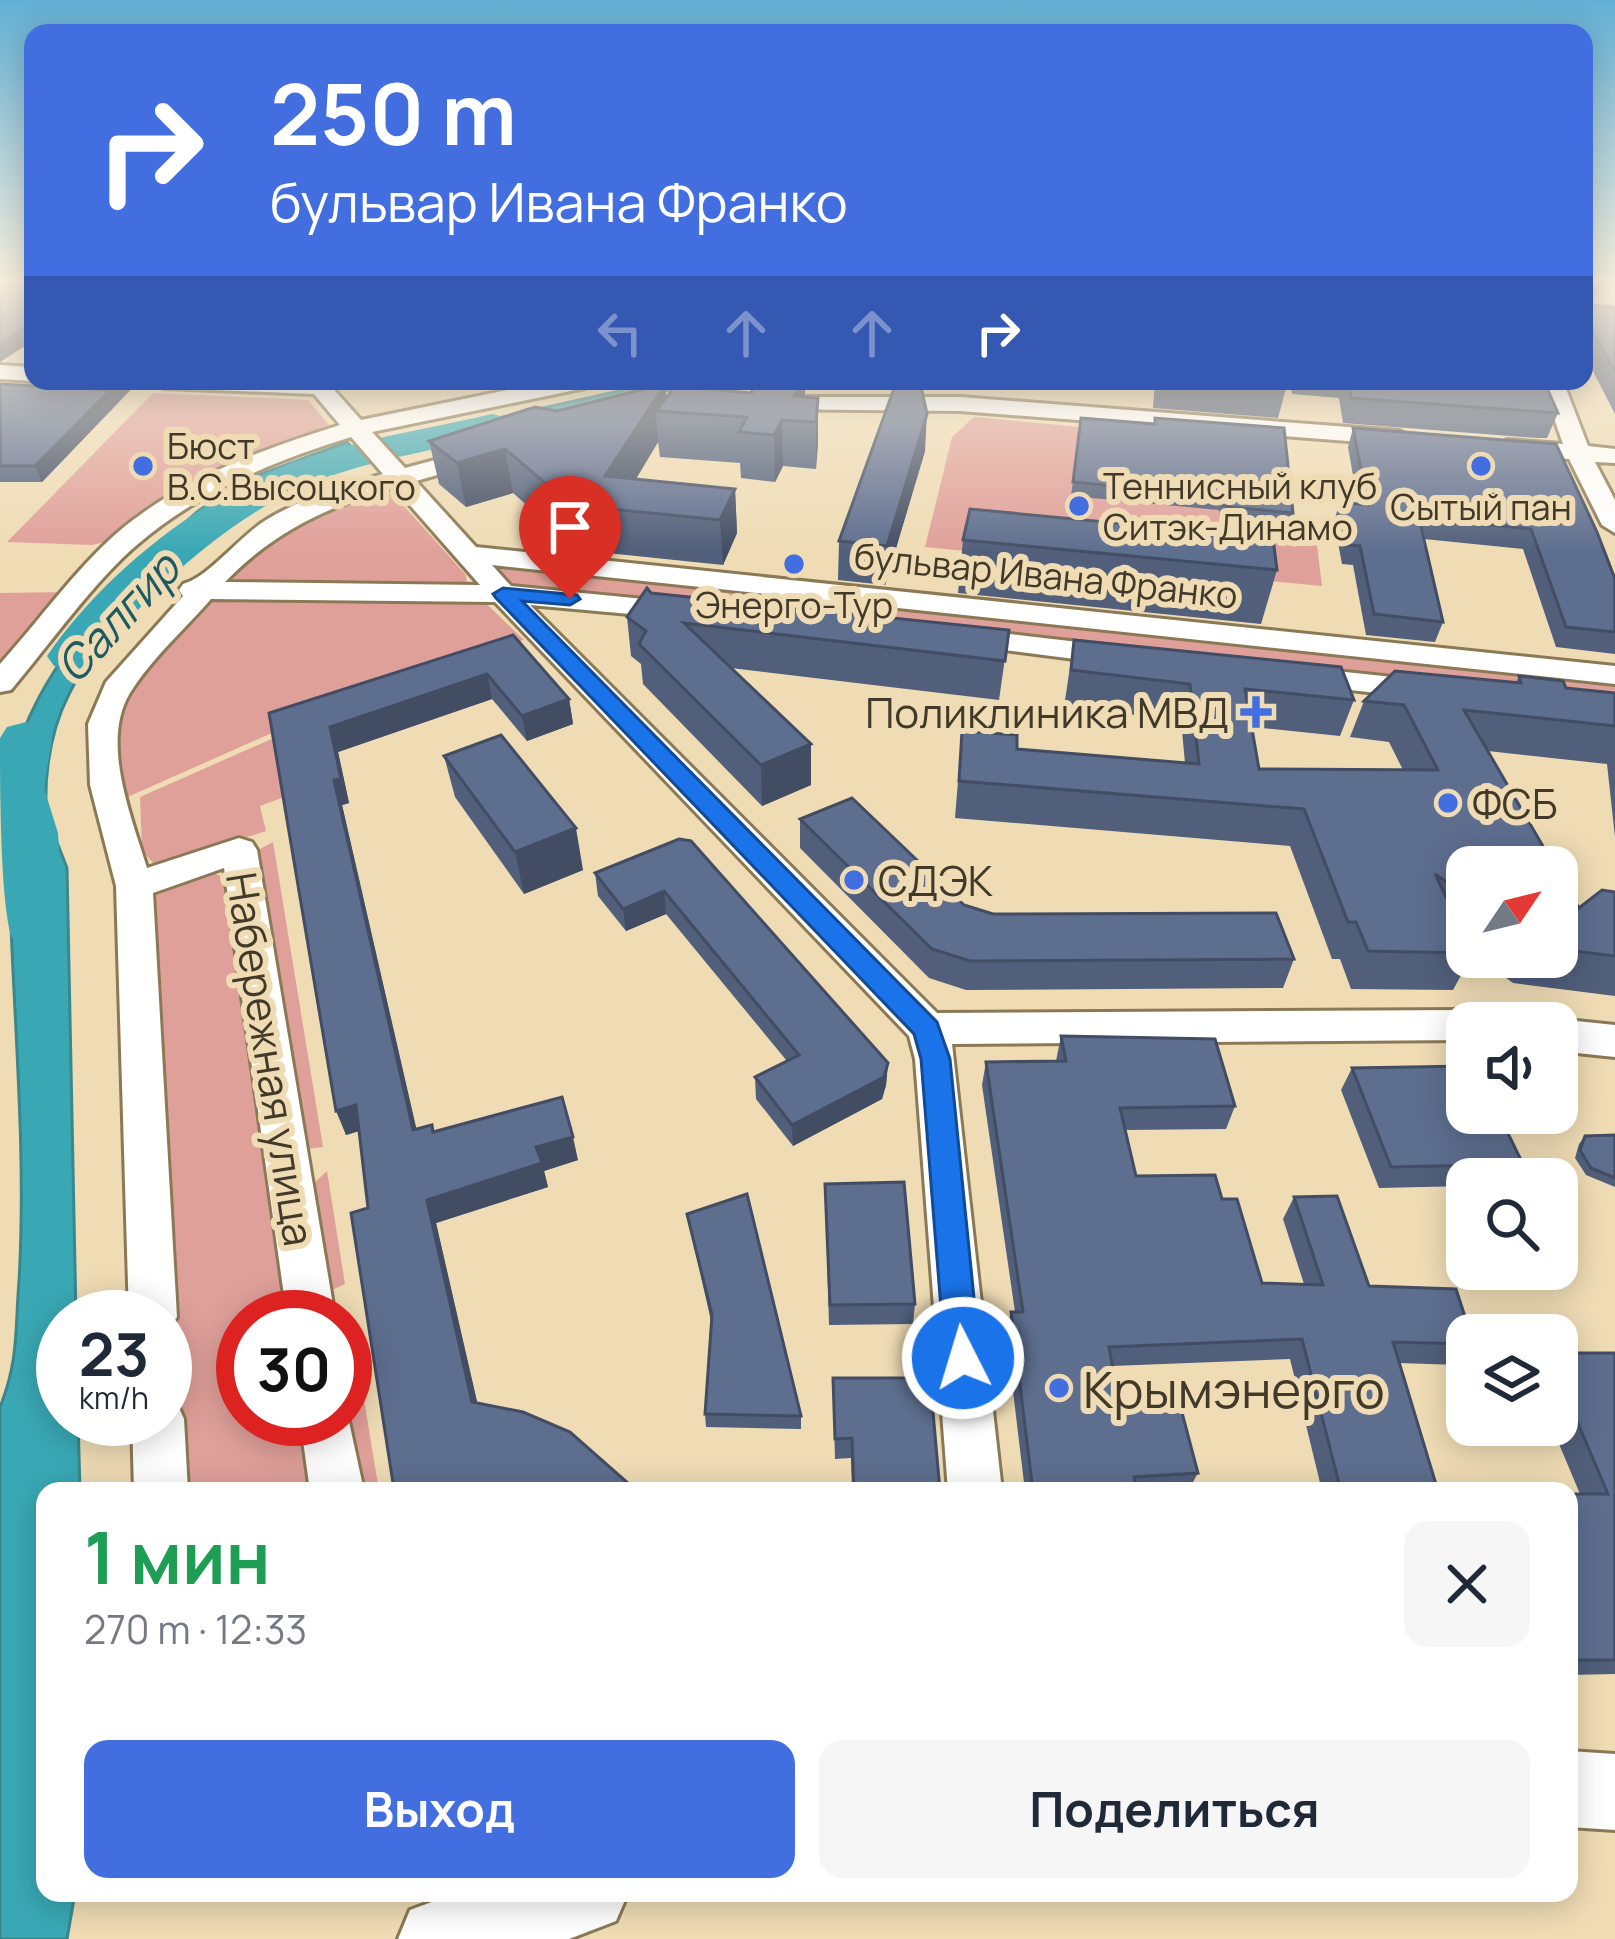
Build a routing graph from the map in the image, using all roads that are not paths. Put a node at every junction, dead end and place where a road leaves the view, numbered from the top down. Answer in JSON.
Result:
{"nodes":[{"id":1,"x":323,"y":390,"type":"edge"},
{"id":2,"x":544,"y":390,"type":"edge"},
{"id":3,"x":1555,"y":390,"type":"edge"},
{"id":4,"x":734,"y":405,"type":"edge"},
{"id":5,"x":359,"y":431,"type":"junction"},
{"id":6,"x":1429,"y":440,"type":"edge"},
{"id":7,"x":517,"y":443,"type":"edge"},
{"id":8,"x":1472,"y":444,"type":"edge"},
{"id":9,"x":1578,"y":452,"type":"junction"},
{"id":10,"x":1615,"y":456,"type":"edge"},
{"id":11,"x":396,"y":470,"type":"junction"},
{"id":12,"x":1615,"y":525,"type":"edge"},
{"id":13,"x":469,"y":554,"type":"junction"},
{"id":14,"x":197,"y":590,"type":"junction"},
{"id":15,"x":503,"y":594,"type":"junction"},
{"id":16,"x":708,"y":612,"type":"edge"},
{"id":17,"x":938,"y":635,"type":"edge"},
{"id":18,"x":1148,"y":659,"type":"edge"},
{"id":19,"x":1265,"y":672,"type":"edge"},
{"id":20,"x":1615,"y":675,"type":"edge"},
{"id":21,"x":0,"y":683,"type":"edge"},
{"id":22,"x":1452,"y":693,"type":"edge"},
{"id":23,"x":134,"y":886,"type":"junction"},
{"id":24,"x":1446,"y":1024,"type":"edge"},
{"id":25,"x":927,"y":1029,"type":"junction"},
{"id":26,"x":1578,"y":1037,"type":"edge"},
{"id":27,"x":1615,"y":1041,"type":"edge"},
{"id":28,"x":152,"y":1290,"type":"edge"},
{"id":29,"x":307,"y":1290,"type":"edge"},
{"id":30,"x":159,"y":1446,"type":"edge"},
{"id":31,"x":330,"y":1446,"type":"edge"},
{"id":32,"x":161,"y":1482,"type":"edge"},
{"id":33,"x":336,"y":1482,"type":"edge"},
{"id":34,"x":974,"y":1482,"type":"edge"},
{"id":35,"x":1578,"y":1790,"type":"edge"},
{"id":36,"x":1615,"y":1792,"type":"edge"},
{"id":37,"x":558,"y":1902,"type":"edge"},
{"id":38,"x":439,"y":1939,"type":"edge"}],
"edges":[{"from":1,"to":5,"type":"street"},
{"from":2,"to":5,"type":"street"},
{"from":3,"to":9,"type":"street"},
{"from":4,"to":6,"type":"street"},
{"from":5,"to":11,"type":"street"},
{"from":5,"to":21,"type":"street"},
{"from":7,"to":11,"type":"street"},
{"from":8,"to":9,"type":"street"},
{"from":9,"to":10,"type":"street"},
{"from":9,"to":12,"type":"street"},
{"from":11,"to":13,"type":"street"},
{"from":11,"to":14,"type":"street"},
{"from":13,"to":15,"type":"street"},
{"from":13,"to":20,"type":"street","name":"бульвар Ивана Франко"},
{"from":14,"to":15,"type":"street"},
{"from":14,"to":23,"type":"street"},
{"from":15,"to":16,"type":"street"},
{"from":15,"to":25,"type":"street"},
{"from":17,"to":18,"type":"street","name":"бульвар Ивана Франко"},
{"from":19,"to":22,"type":"street","name":"бульвар Ивана Франко"},
{"from":23,"to":28,"type":"street"},
{"from":23,"to":29,"type":"street","name":"Набережная улица"},
{"from":24,"to":25,"type":"street"},
{"from":25,"to":34,"type":"street"},
{"from":26,"to":27,"type":"street"},
{"from":30,"to":32,"type":"street"},
{"from":31,"to":33,"type":"street"},
{"from":35,"to":36,"type":"main road"},
{"from":37,"to":38,"type":"main road"}]}
